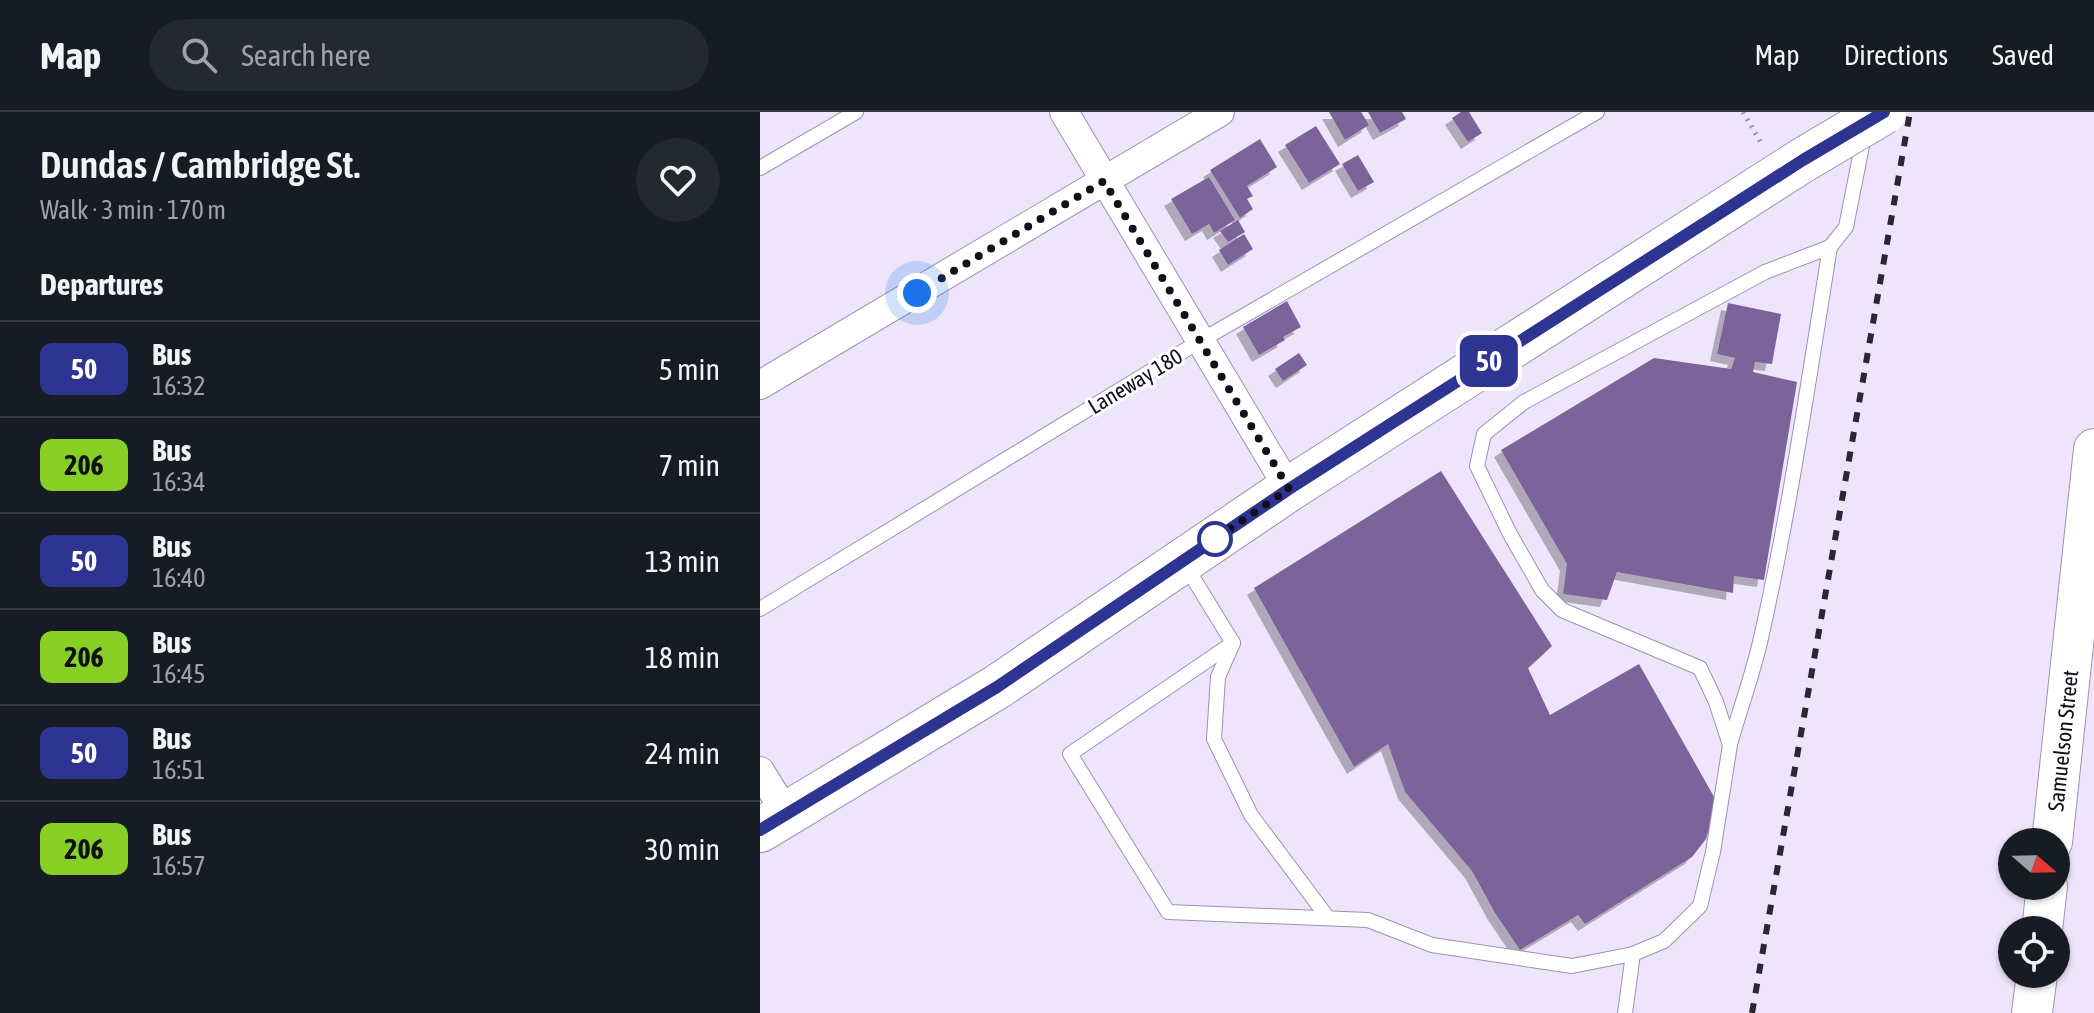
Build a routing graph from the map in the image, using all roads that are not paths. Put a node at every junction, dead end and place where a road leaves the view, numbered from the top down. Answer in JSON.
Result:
{"nodes":[{"id":1,"x":856,"y":112,"type":"edge"},
{"id":2,"x":1064,"y":112,"type":"edge"},
{"id":3,"x":1220,"y":112,"type":"edge"},
{"id":4,"x":1597,"y":112,"type":"edge"},
{"id":5,"x":1869,"y":112,"type":"edge"},
{"id":6,"x":1884,"y":112,"type":"edge"},
{"id":7,"x":760,"y":168,"type":"edge"},
{"id":8,"x":1104,"y":181,"type":"junction"},
{"id":9,"x":1830,"y":247,"type":"junction"},
{"id":10,"x":1200,"y":341,"type":"junction"},
{"id":11,"x":760,"y":385,"type":"edge"},
{"id":12,"x":2094,"y":449,"type":"edge"},
{"id":13,"x":1289,"y":489,"type":"junction"},
{"id":14,"x":1182,"y":561,"type":"junction"},
{"id":15,"x":760,"y":609,"type":"edge"},
{"id":16,"x":1233,"y":643,"type":"junction"},
{"id":17,"x":1730,"y":745,"type":"junction"},
{"id":18,"x":760,"y":771,"type":"edge"},
{"id":19,"x":773,"y":822,"type":"edge"},
{"id":20,"x":2053,"y":828,"type":"edge"},
{"id":21,"x":1328,"y":918,"type":"junction"},
{"id":22,"x":1633,"y":954,"type":"junction"},
{"id":23,"x":2035,"y":988,"type":"edge"},
{"id":24,"x":1625,"y":1013,"type":"edge"},
{"id":25,"x":2032,"y":1013,"type":"edge"}],
"edges":[{"from":1,"to":7,"type":"lane"},
{"from":2,"to":8,"type":"street"},
{"from":3,"to":8,"type":"street"},
{"from":4,"to":10,"type":"lane","name":"Laneway 180"},
{"from":5,"to":9,"type":"lane"},
{"from":6,"to":13,"type":"main road","bridge":true},
{"from":8,"to":10,"type":"street"},
{"from":8,"to":11,"type":"street"},
{"from":9,"to":17,"type":"lane"},
{"from":9,"to":17,"type":"lane"},
{"from":10,"to":13,"type":"street"},
{"from":10,"to":15,"type":"lane","name":"Laneway 180"},
{"from":12,"to":20,"type":"street","name":"Samuelson Street"},
{"from":13,"to":14,"type":"main road"},
{"from":14,"to":16,"type":"lane"},
{"from":14,"to":19,"type":"main road"},
{"from":16,"to":21,"type":"lane"},
{"from":16,"to":21,"type":"lane"},
{"from":17,"to":22,"type":"lane"},
{"from":18,"to":19,"type":"street"},
{"from":21,"to":22,"type":"lane"},
{"from":22,"to":24,"type":"lane"},
{"from":23,"to":25,"type":"street"}]}
